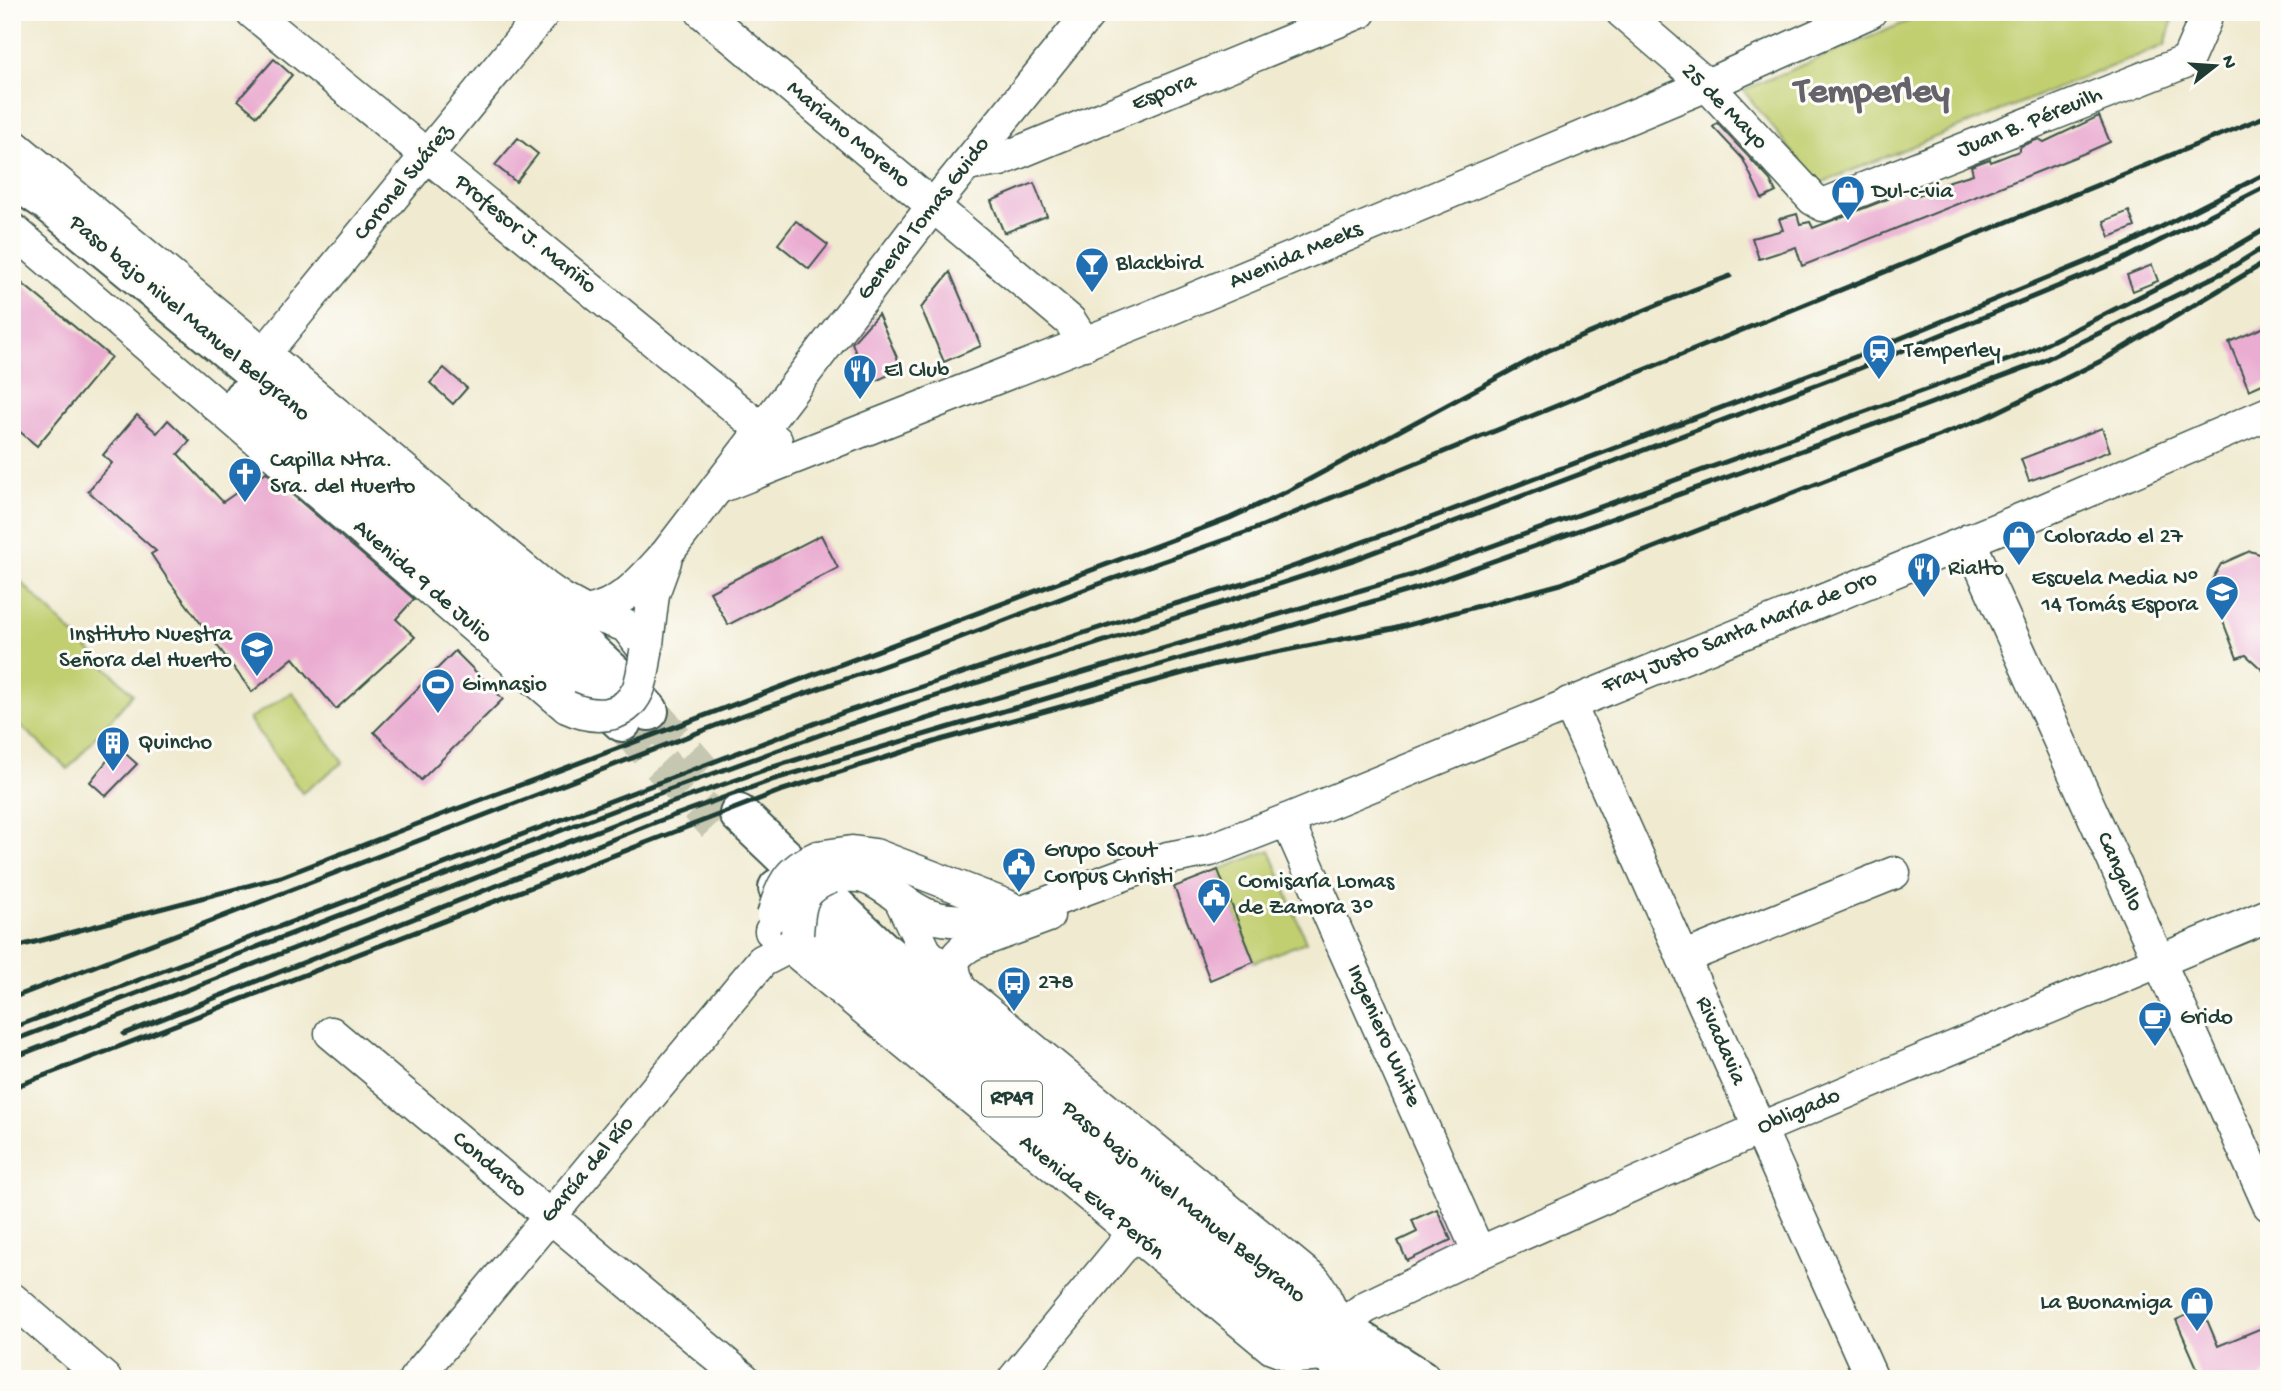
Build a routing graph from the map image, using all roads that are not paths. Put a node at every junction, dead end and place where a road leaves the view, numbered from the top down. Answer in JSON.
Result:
{"nodes":[{"id":1,"x":252,"y":12,"type":"edge"},
{"id":2,"x":544,"y":12,"type":"edge"},
{"id":3,"x":702,"y":12,"type":"edge"},
{"id":4,"x":1090,"y":12,"type":"edge"},
{"id":5,"x":1360,"y":12,"type":"edge"},
{"id":6,"x":1622,"y":12,"type":"edge"},
{"id":7,"x":1870,"y":12,"type":"edge"},
{"id":8,"x":2205,"y":12,"type":"edge"},
{"id":9,"x":1707,"y":85,"type":"junction"},
{"id":10,"x":12,"y":144,"type":"edge"},
{"id":11,"x":428,"y":155,"type":"junction"},
{"id":12,"x":966,"y":165,"type":"junction"},
{"id":13,"x":12,"y":178,"type":"edge"},
{"id":14,"x":1823,"y":205,"type":"joint"},
{"id":15,"x":12,"y":206,"type":"edge"},
{"id":16,"x":933,"y":206,"type":"junction"},
{"id":17,"x":12,"y":229,"type":"edge"},
{"id":18,"x":1085,"y":344,"type":"junction"},
{"id":19,"x":264,"y":354,"type":"junction"},
{"id":20,"x":2269,"y":413,"type":"edge"},
{"id":21,"x":761,"y":429,"type":"junction"},
{"id":22,"x":797,"y":458,"type":"junction"},
{"id":23,"x":716,"y":488,"type":"junction"},
{"id":24,"x":1969,"y":540,"type":"junction"},
{"id":25,"x":668,"y":552,"type":"junction"},
{"id":26,"x":586,"y":612,"type":"junction"},
{"id":27,"x":646,"y":652,"type":"junction"},
{"id":28,"x":1569,"y":703,"type":"junction"},
{"id":29,"x":728,"y":819,"type":"tunnel mouth"},
{"id":30,"x":1287,"y":820,"type":"junction"},
{"id":31,"x":825,"y":867,"type":"junction"},
{"id":32,"x":1894,"y":873,"type":"dead end"},
{"id":33,"x":900,"y":900,"type":"junction"},
{"id":34,"x":2269,"y":915,"type":"edge"},
{"id":35,"x":1026,"y":918,"type":"junction"},
{"id":36,"x":783,"y":932,"type":"junction"},
{"id":37,"x":1683,"y":958,"type":"junction"},
{"id":38,"x":2159,"y":961,"type":"junction"},
{"id":39,"x":960,"y":989,"type":"junction"},
{"id":40,"x":331,"y":1033,"type":"dead end"},
{"id":41,"x":1759,"y":1129,"type":"junction"},
{"id":42,"x":2269,"y":1205,"type":"edge"},
{"id":43,"x":550,"y":1216,"type":"junction"},
{"id":44,"x":1133,"y":1234,"type":"junction"},
{"id":45,"x":1479,"y":1253,"type":"junction"},
{"id":46,"x":12,"y":1299,"type":"edge"},
{"id":47,"x":1333,"y":1341,"type":"junction"},
{"id":48,"x":105,"y":1379,"type":"edge"},
{"id":49,"x":415,"y":1379,"type":"edge"},
{"id":50,"x":744,"y":1379,"type":"edge"},
{"id":51,"x":1014,"y":1379,"type":"edge"},
{"id":52,"x":1364,"y":1379,"type":"edge"},
{"id":53,"x":1421,"y":1379,"type":"edge"},
{"id":54,"x":1872,"y":1379,"type":"edge"}],
"edges":[{"from":1,"to":11,"type":"street","name":"Profesor J. Mariño"},
{"from":2,"to":11,"type":"street","name":"Coronel Suárez"},
{"from":3,"to":16,"type":"street","name":"Mariano Moreno"},
{"from":4,"to":12,"type":"street","name":"General Tomas Guido"},
{"from":5,"to":12,"type":"street","name":"Espora"},
{"from":6,"to":9,"type":"street","name":"25 de Mayo"},
{"from":7,"to":9,"type":"street","name":"Avenida Meeks"},
{"from":8,"to":14,"type":"street","name":"Juan B. Péreuilh"},
{"from":9,"to":14,"type":"street","name":"25 de Mayo"},
{"from":9,"to":18,"type":"street","name":"Avenida Meeks"},
{"from":10,"to":19,"type":"street"},
{"from":11,"to":19,"type":"street","name":"Coronel Suárez"},
{"from":11,"to":21,"type":"street","name":"Profesor J. Mariño"},
{"from":12,"to":16,"type":"street","name":"General Tomas Guido"},
{"from":13,"to":15,"type":"main road","name":"Paso bajo nivel Manuel Belgrano"},
{"from":16,"to":18,"type":"street","name":"Mariano Moreno"},
{"from":16,"to":21,"type":"street","name":"General Tomas Guido"},
{"from":17,"to":27,"type":"street","name":"Avenida 9 de Julio","bridge":true},
{"from":18,"to":22,"type":"street","name":"Avenida Meeks"},
{"from":19,"to":26,"type":"street"},
{"from":20,"to":24,"type":"street","name":"Fray Justo Santa María de Oro"},
{"from":21,"to":22,"type":"street","name":"Profesor J. Mariño"},
{"from":21,"to":23,"type":"street","name":"General Tomas Guido"},
{"from":22,"to":23,"type":"street","name":"Avenida Meeks"},
{"from":23,"to":25,"type":"street","name":"General Tomas Guido"},
{"from":24,"to":28,"type":"street","name":"Fray Justo Santa María de Oro"},
{"from":24,"to":38,"type":"street","name":"Cangallo"},
{"from":25,"to":26,"type":"street"},
{"from":25,"to":27,"type":"street","name":"Avenida 9 de Julio"},
{"from":26,"to":27,"type":"street"},
{"from":28,"to":30,"type":"street","name":"Fray Justo Santa María de Oro"},
{"from":28,"to":37,"type":"street","name":"Rivadavia"},
{"from":29,"to":47,"type":"main road","name":"Paso bajo nivel Manuel Belgrano","number":"RP49"},
{"from":30,"to":35,"type":"street","name":"Fray Justo Santa María de Oro"},
{"from":30,"to":45,"type":"street","name":"Ingeniero White"},
{"from":31,"to":33,"type":"street"},
{"from":31,"to":35,"type":"street","name":"García del Río"},
{"from":31,"to":36,"type":"street","name":"García del Río","bridge":true},
{"from":32,"to":37,"type":"street"},
{"from":33,"to":35,"type":"street"},
{"from":33,"to":39,"type":"street"},
{"from":34,"to":38,"type":"street","name":"Obligado"},
{"from":35,"to":39,"type":"street","name":"Fray Justo Santa María de Oro"},
{"from":36,"to":43,"type":"street","name":"García del Río"},
{"from":36,"to":44,"type":"street","name":"Avenida Eva Perón"},
{"from":37,"to":41,"type":"street","name":"Rivadavia"},
{"from":38,"to":41,"type":"street","name":"Obligado"},
{"from":38,"to":42,"type":"street","name":"Cangallo"},
{"from":39,"to":47,"type":"street"},
{"from":40,"to":43,"type":"street","name":"Condarco"},
{"from":41,"to":45,"type":"street","name":"Obligado"},
{"from":41,"to":54,"type":"street","name":"Rivadavia"},
{"from":43,"to":49,"type":"street","name":"García del Río"},
{"from":43,"to":50,"type":"street","name":"Condarco"},
{"from":44,"to":47,"type":"street","name":"Avenida Eva Perón"},
{"from":44,"to":51,"type":"street"},
{"from":45,"to":47,"type":"street","name":"Obligado"},
{"from":46,"to":48,"type":"street"},
{"from":47,"to":52,"type":"main road","name":"Paso bajo nivel Manuel Belgrano","number":"RP49"},
{"from":47,"to":53,"type":"main road","name":"Paso bajo nivel Manuel Belgrano","number":"RP49"}]}
